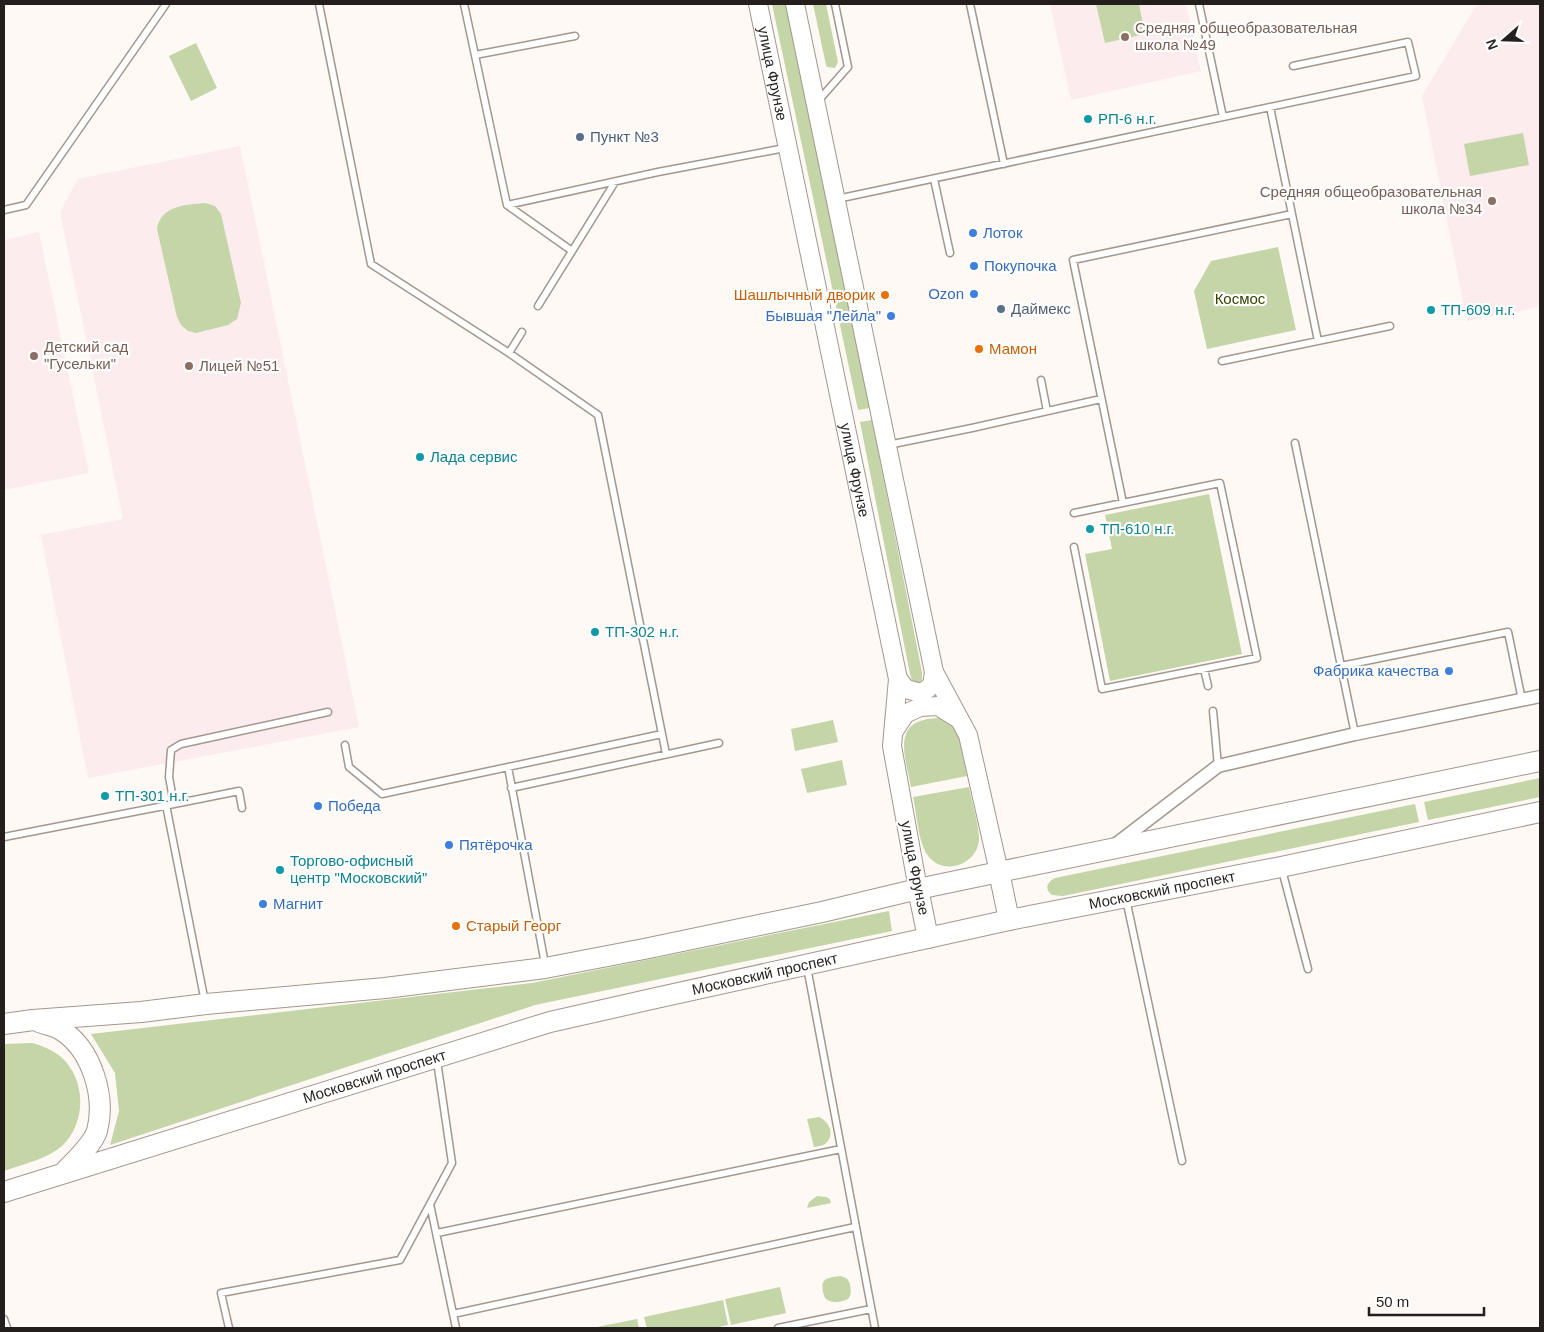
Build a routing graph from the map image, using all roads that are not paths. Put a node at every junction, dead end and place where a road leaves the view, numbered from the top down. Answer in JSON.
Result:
{"nodes":[{"id":1,"x":166,"y":4,"type":"edge"},
{"id":2,"x":319,"y":4,"type":"edge"},
{"id":3,"x":464,"y":4,"type":"edge"},
{"id":4,"x":758,"y":4,"type":"edge"},
{"id":5,"x":795,"y":4,"type":"edge"},
{"id":6,"x":835,"y":4,"type":"edge"},
{"id":7,"x":970,"y":4,"type":"edge"},
{"id":8,"x":1199,"y":4,"type":"edge"},
{"id":9,"x":575,"y":36,"type":"dead end"},
{"id":10,"x":475,"y":55,"type":"junction"},
{"id":11,"x":1293,"y":66,"type":"dead end"},
{"id":12,"x":815,"y":104,"type":"junction"},
{"id":13,"x":1270,"y":107,"type":"junction"},
{"id":14,"x":1223,"y":117,"type":"junction"},
{"id":15,"x":788,"y":148,"type":"junction"},
{"id":16,"x":1004,"y":164,"type":"junction"},
{"id":17,"x":934,"y":179,"type":"junction"},
{"id":18,"x":615,"y":182,"type":"junction"},
{"id":19,"x":835,"y":199,"type":"junction"},
{"id":20,"x":507,"y":205,"type":"junction"},
{"id":21,"x":4,"y":210,"type":"edge"},
{"id":22,"x":1292,"y":214,"type":"junction"},
{"id":23,"x":572,"y":251,"type":"junction"},
{"id":24,"x":950,"y":253,"type":"dead end"},
{"id":25,"x":538,"y":306,"type":"dead end"},
{"id":26,"x":1390,"y":326,"type":"dead end"},
{"id":27,"x":522,"y":332,"type":"dead end"},
{"id":28,"x":1318,"y":341,"type":"junction"},
{"id":29,"x":509,"y":353,"type":"junction"},
{"id":30,"x":1222,"y":361,"type":"dead end"},
{"id":31,"x":1041,"y":380,"type":"dead end"},
{"id":32,"x":1102,"y":399,"type":"junction"},
{"id":33,"x":1047,"y":411,"type":"junction"},
{"id":34,"x":1295,"y":443,"type":"dead end"},
{"id":35,"x":886,"y":445,"type":"junction"},
{"id":36,"x":1123,"y":503,"type":"junction"},
{"id":37,"x":1074,"y":513,"type":"dead end"},
{"id":38,"x":1074,"y":547,"type":"dead end"},
{"id":39,"x":1341,"y":666,"type":"junction"},
{"id":40,"x":1204,"y":669,"type":"junction"},
{"id":41,"x":934,"y":672,"type":"junction"},
{"id":42,"x":898,"y":679,"type":"junction"},
{"id":43,"x":1208,"y":686,"type":"dead end"},
{"id":44,"x":1540,"y":696,"type":"edge"},
{"id":45,"x":1522,"y":700,"type":"junction"},
{"id":46,"x":1213,"y":711,"type":"dead end"},
{"id":47,"x":328,"y":712,"type":"dead end"},
{"id":48,"x":959,"y":719,"type":"junction"},
{"id":49,"x":893,"y":732,"type":"junction"},
{"id":50,"x":662,"y":734,"type":"junction"},
{"id":51,"x":1355,"y":734,"type":"junction"},
{"id":52,"x":719,"y":742,"type":"dead end"},
{"id":53,"x":344,"y":745,"type":"dead end"},
{"id":54,"x":666,"y":754,"type":"junction"},
{"id":55,"x":1540,"y":761,"type":"edge"},
{"id":56,"x":1218,"y":766,"type":"junction"},
{"id":57,"x":508,"y":767,"type":"junction"},
{"id":58,"x":511,"y":788,"type":"junction"},
{"id":59,"x":174,"y":804,"type":"junction"},
{"id":60,"x":166,"y":805,"type":"junction"},
{"id":61,"x":242,"y":808,"type":"dead end"},
{"id":62,"x":1540,"y":812,"type":"edge"},
{"id":63,"x":4,"y":837,"type":"edge"},
{"id":64,"x":1109,"y":850,"type":"junction"},
{"id":65,"x":1282,"y":866,"type":"junction"},
{"id":66,"x":999,"y":872,"type":"junction"},
{"id":67,"x":918,"y":889,"type":"junction"},
{"id":68,"x":1126,"y":898,"type":"junction"},
{"id":69,"x":1009,"y":920,"type":"junction"},
{"id":70,"x":928,"y":938,"type":"junction"},
{"id":71,"x":806,"y":966,"type":"junction"},
{"id":72,"x":545,"y":968,"type":"junction"},
{"id":73,"x":1308,"y":969,"type":"dead end"},
{"id":74,"x":206,"y":1004,"type":"junction"},
{"id":75,"x":33,"y":1020,"type":"junction"},
{"id":76,"x":4,"y":1024,"type":"edge"},
{"id":77,"x":436,"y":1057,"type":"junction"},
{"id":78,"x":840,"y":1149,"type":"junction"},
{"id":79,"x":1182,"y":1161,"type":"dead end"},
{"id":80,"x":62,"y":1175,"type":"junction"},
{"id":81,"x":4,"y":1192,"type":"edge"},
{"id":82,"x":430,"y":1204,"type":"junction"},
{"id":83,"x":855,"y":1227,"type":"junction"},
{"id":84,"x":436,"y":1233,"type":"junction"},
{"id":85,"x":871,"y":1309,"type":"junction"},
{"id":86,"x":453,"y":1314,"type":"junction"},
{"id":87,"x":4,"y":1319,"type":"edge"},
{"id":88,"x":7,"y":1328,"type":"edge"},
{"id":89,"x":229,"y":1328,"type":"edge"},
{"id":90,"x":456,"y":1328,"type":"edge"},
{"id":91,"x":778,"y":1328,"type":"edge"},
{"id":92,"x":874,"y":1328,"type":"edge"}],
"edges":[{"from":1,"to":21,"type":"lane"},
{"from":2,"to":29,"type":"lane"},
{"from":3,"to":10,"type":"lane"},
{"from":4,"to":15,"type":"main road","name":"улица Фрунзе"},
{"from":5,"to":12,"type":"main road"},
{"from":6,"to":12,"type":"lane"},
{"from":7,"to":16,"type":"lane"},
{"from":8,"to":14,"type":"lane"},
{"from":9,"to":10,"type":"lane"},
{"from":10,"to":20,"type":"lane"},
{"from":11,"to":13,"type":"lane"},
{"from":12,"to":19,"type":"main road"},
{"from":13,"to":14,"type":"lane"},
{"from":13,"to":22,"type":"lane"},
{"from":14,"to":16,"type":"lane"},
{"from":15,"to":18,"type":"lane"},
{"from":15,"to":42,"type":"main road","name":"улица Фрунзе"},
{"from":16,"to":17,"type":"lane"},
{"from":17,"to":19,"type":"lane"},
{"from":17,"to":24,"type":"lane"},
{"from":18,"to":20,"type":"lane"},
{"from":18,"to":23,"type":"lane"},
{"from":19,"to":35,"type":"main road"},
{"from":20,"to":23,"type":"lane"},
{"from":22,"to":28,"type":"lane"},
{"from":22,"to":32,"type":"lane"},
{"from":23,"to":25,"type":"lane"},
{"from":26,"to":28,"type":"lane"},
{"from":27,"to":29,"type":"lane"},
{"from":28,"to":30,"type":"lane"},
{"from":29,"to":50,"type":"lane"},
{"from":31,"to":33,"type":"lane"},
{"from":32,"to":33,"type":"lane"},
{"from":32,"to":36,"type":"lane"},
{"from":33,"to":35,"type":"lane"},
{"from":34,"to":39,"type":"lane"},
{"from":35,"to":41,"type":"main road"},
{"from":36,"to":37,"type":"lane"},
{"from":36,"to":40,"type":"lane"},
{"from":38,"to":40,"type":"lane"},
{"from":39,"to":45,"type":"lane"},
{"from":39,"to":51,"type":"lane"},
{"from":40,"to":43,"type":"lane"},
{"from":41,"to":42,"type":"main road"},
{"from":41,"to":48,"type":"main road"},
{"from":42,"to":49,"type":"main road","name":"улица Фрунзе"},
{"from":44,"to":45,"type":"street"},
{"from":45,"to":51,"type":"street"},
{"from":46,"to":56,"type":"lane"},
{"from":47,"to":59,"type":"lane"},
{"from":48,"to":49,"type":"main road"},
{"from":48,"to":66,"type":"main road"},
{"from":49,"to":67,"type":"main road","name":"улица Фрунзе"},
{"from":50,"to":54,"type":"lane"},
{"from":50,"to":57,"type":"lane"},
{"from":51,"to":56,"type":"street"},
{"from":52,"to":54,"type":"lane"},
{"from":53,"to":57,"type":"lane"},
{"from":54,"to":58,"type":"lane"},
{"from":55,"to":64,"type":"main road"},
{"from":56,"to":64,"type":"street"},
{"from":57,"to":58,"type":"lane"},
{"from":58,"to":72,"type":"lane"},
{"from":59,"to":60,"type":"lane"},
{"from":59,"to":61,"type":"lane"},
{"from":60,"to":63,"type":"lane"},
{"from":60,"to":74,"type":"lane"},
{"from":62,"to":65,"type":"main road","name":"Московский проспект"},
{"from":64,"to":66,"type":"main road"},
{"from":65,"to":68,"type":"main road","name":"Московский проспект"},
{"from":65,"to":73,"type":"lane"},
{"from":66,"to":67,"type":"main road"},
{"from":66,"to":69,"type":"main road"},
{"from":67,"to":70,"type":"main road","name":"улица Фрунзе"},
{"from":67,"to":72,"type":"main road"},
{"from":68,"to":69,"type":"main road","name":"Московский проспект"},
{"from":68,"to":79,"type":"lane"},
{"from":69,"to":70,"type":"main road","name":"Московский проспект"},
{"from":70,"to":71,"type":"main road","name":"Московский проспект"},
{"from":71,"to":77,"type":"main road","name":"Московский проспект"},
{"from":71,"to":78,"type":"lane"},
{"from":72,"to":74,"type":"main road"},
{"from":74,"to":75,"type":"main road"},
{"from":75,"to":76,"type":"main road"},
{"from":75,"to":80,"type":"main road"},
{"from":77,"to":80,"type":"main road","name":"Московский проспект"},
{"from":77,"to":82,"type":"lane"},
{"from":78,"to":83,"type":"lane"},
{"from":78,"to":84,"type":"lane"},
{"from":80,"to":81,"type":"main road","name":"Московский проспект"},
{"from":82,"to":84,"type":"lane"},
{"from":82,"to":89,"type":"lane"},
{"from":83,"to":85,"type":"lane"},
{"from":83,"to":86,"type":"lane"},
{"from":84,"to":86,"type":"lane"},
{"from":85,"to":91,"type":"lane"},
{"from":85,"to":92,"type":"lane"},
{"from":86,"to":90,"type":"lane"},
{"from":87,"to":88,"type":"lane"}]}
